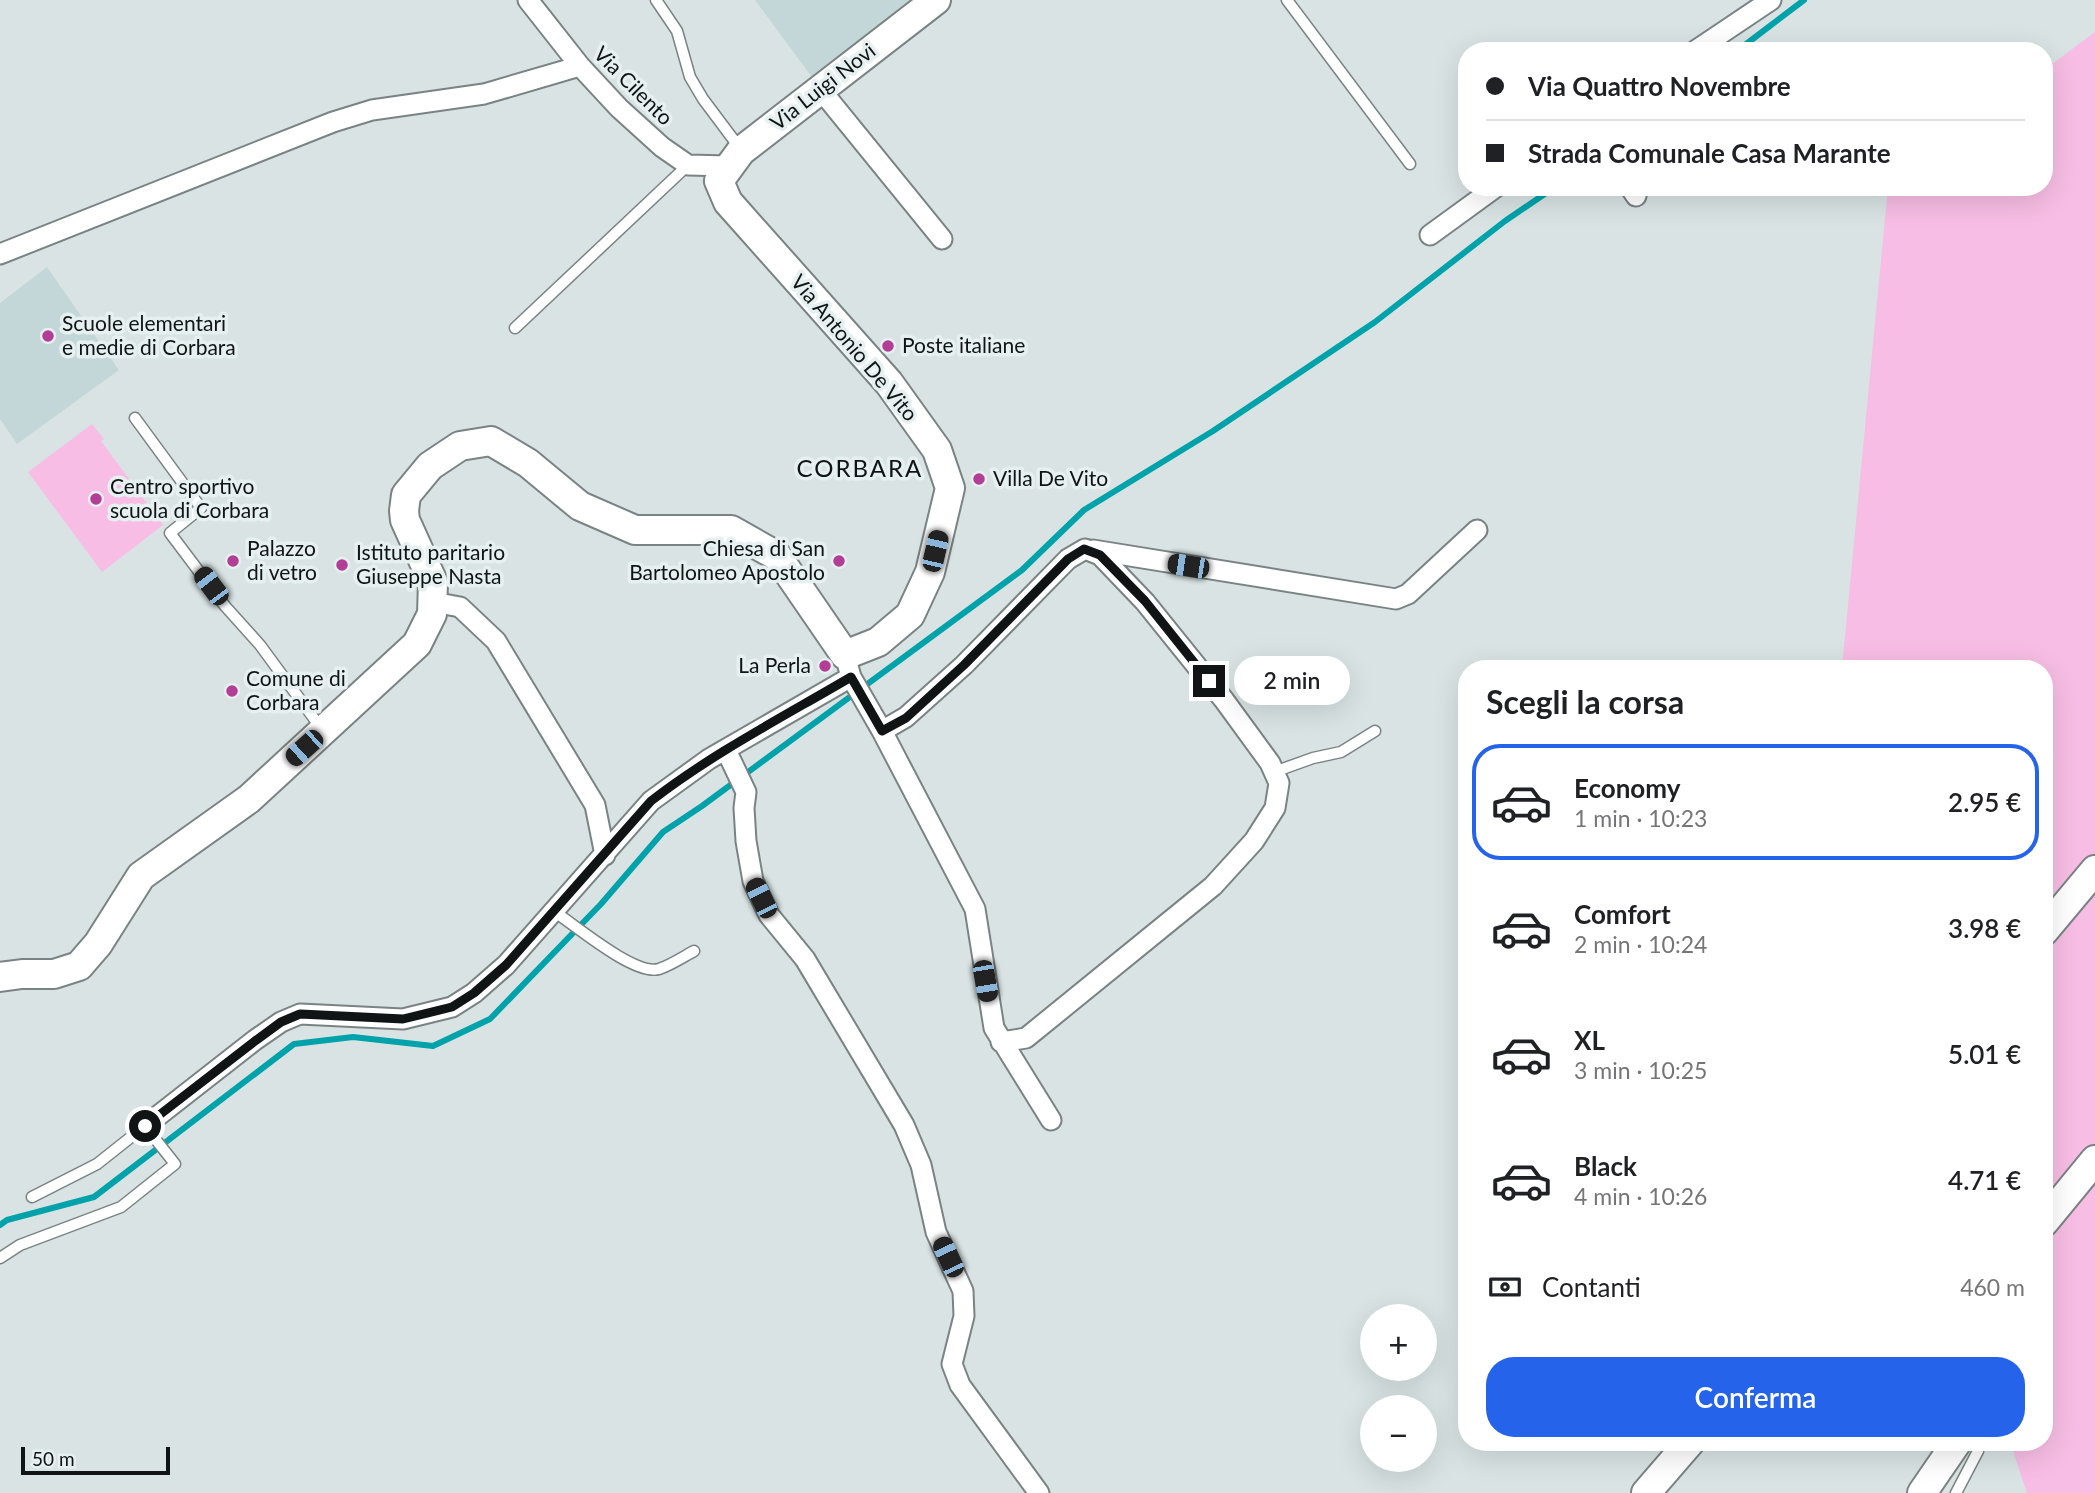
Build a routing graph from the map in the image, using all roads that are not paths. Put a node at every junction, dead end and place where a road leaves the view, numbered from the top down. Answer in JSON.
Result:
{"nodes":[{"id":1,"x":528,"y":0,"type":"edge"},
{"id":2,"x":656,"y":0,"type":"edge"},
{"id":3,"x":936,"y":0,"type":"edge"},
{"id":4,"x":1287,"y":0,"type":"edge"},
{"id":5,"x":1771,"y":0,"type":"edge"},
{"id":6,"x":1708,"y":42,"type":"edge"},
{"id":7,"x":580,"y":66,"type":"junction"},
{"id":8,"x":820,"y":89,"type":"junction"},
{"id":9,"x":1410,"y":164,"type":"dead end"},
{"id":10,"x":688,"y":165,"type":"junction"},
{"id":11,"x":729,"y":166,"type":"junction"},
{"id":12,"x":1484,"y":196,"type":"edge"},
{"id":13,"x":1430,"y":235,"type":"dead end"},
{"id":14,"x":942,"y":239,"type":"dead end"},
{"id":15,"x":0,"y":254,"type":"edge"},
{"id":16,"x":515,"y":328,"type":"dead end"},
{"id":17,"x":135,"y":418,"type":"dead end"},
{"id":18,"x":1477,"y":530,"type":"dead end"},
{"id":19,"x":1092,"y":552,"type":"junction"},
{"id":20,"x":433,"y":602,"type":"junction"},
{"id":21,"x":848,"y":666,"type":"junction"},
{"id":22,"x":323,"y":731,"type":"junction"},
{"id":23,"x":882,"y":731,"type":"junction"},
{"id":24,"x":1375,"y":731,"type":"dead end"},
{"id":25,"x":726,"y":750,"type":"junction"},
{"id":26,"x":1274,"y":772,"type":"junction"},
{"id":27,"x":605,"y":855,"type":"junction"},
{"id":28,"x":2095,"y":870,"type":"edge"},
{"id":29,"x":563,"y":917,"type":"junction"},
{"id":30,"x":2053,"y":920,"type":"edge"},
{"id":31,"x":694,"y":951,"type":"dead end"},
{"id":32,"x":0,"y":976,"type":"edge"},
{"id":33,"x":1002,"y":1042,"type":"junction"},
{"id":34,"x":1051,"y":1120,"type":"dead end"},
{"id":35,"x":145,"y":1126,"type":"junction"},
{"id":36,"x":2095,"y":1160,"type":"edge"},
{"id":37,"x":32,"y":1197,"type":"dead end"},
{"id":38,"x":2053,"y":1211,"type":"edge"},
{"id":39,"x":0,"y":1258,"type":"edge"},
{"id":40,"x":1682,"y":1451,"type":"edge"},
{"id":41,"x":1951,"y":1451,"type":"edge"},
{"id":42,"x":1978,"y":1451,"type":"edge"},
{"id":43,"x":1039,"y":1493,"type":"edge"},
{"id":44,"x":1646,"y":1493,"type":"edge"},
{"id":45,"x":1922,"y":1493,"type":"edge"},
{"id":46,"x":1956,"y":1493,"type":"edge"}],
"edges":[{"from":1,"to":7,"type":"street","name":"Via Cilento"},
{"from":2,"to":11,"type":"lane"},
{"from":3,"to":8,"type":"main road","name":"Via Luigi Novi"},
{"from":4,"to":9,"type":"lane"},
{"from":5,"to":6,"type":"street"},
{"from":7,"to":10,"type":"street","name":"Via Cilento"},
{"from":7,"to":15,"type":"street"},
{"from":8,"to":11,"type":"main road","name":"Via Luigi Novi"},
{"from":8,"to":14,"type":"street"},
{"from":10,"to":11,"type":"street"},
{"from":10,"to":16,"type":"lane"},
{"from":11,"to":21,"type":"main road","name":"Via Antonio De Vito"},
{"from":12,"to":13,"type":"street"},
{"from":17,"to":22,"type":"lane"},
{"from":18,"to":19,"type":"street"},
{"from":19,"to":23,"type":"street"},
{"from":19,"to":26,"type":"street"},
{"from":20,"to":21,"type":"main road"},
{"from":20,"to":22,"type":"main road"},
{"from":20,"to":27,"type":"street"},
{"from":21,"to":23,"type":"street"},
{"from":21,"to":25,"type":"street"},
{"from":22,"to":32,"type":"main road"},
{"from":23,"to":33,"type":"street"},
{"from":24,"to":26,"type":"lane"},
{"from":25,"to":27,"type":"street"},
{"from":25,"to":43,"type":"street"},
{"from":26,"to":33,"type":"street"},
{"from":27,"to":29,"type":"street"},
{"from":28,"to":30,"type":"main road"},
{"from":29,"to":31,"type":"lane"},
{"from":29,"to":35,"type":"street"},
{"from":33,"to":34,"type":"street"},
{"from":35,"to":37,"type":"lane"},
{"from":35,"to":39,"type":"lane"},
{"from":36,"to":38,"type":"main road"},
{"from":40,"to":44,"type":"main road"},
{"from":41,"to":45,"type":"main road"},
{"from":42,"to":46,"type":"lane"}]}
